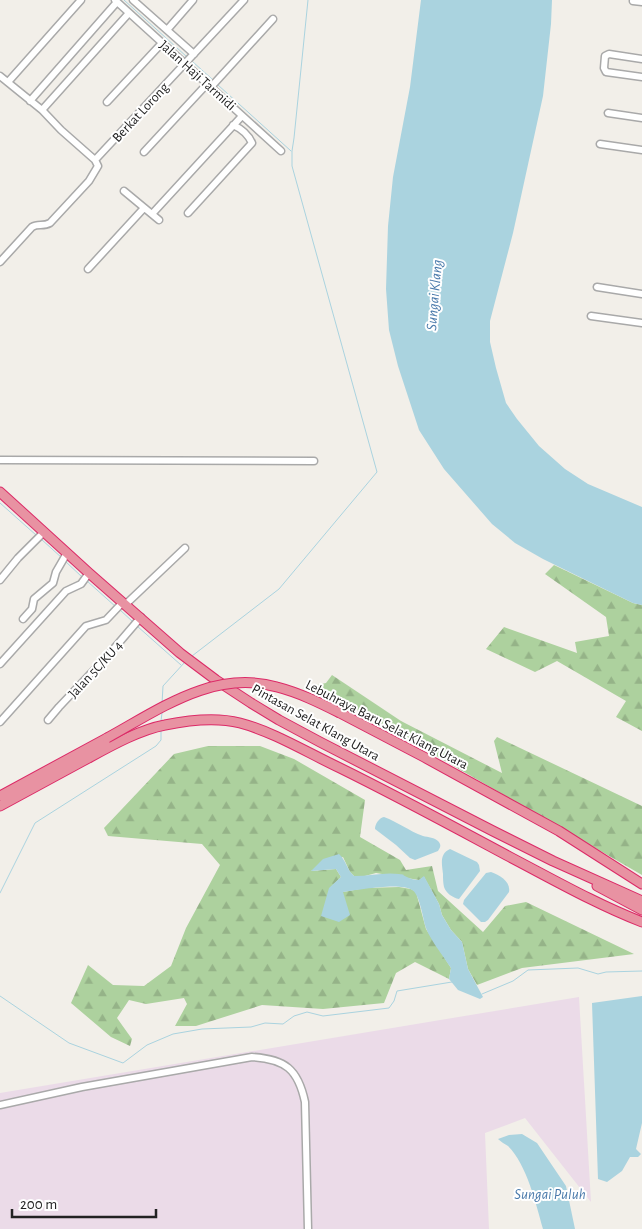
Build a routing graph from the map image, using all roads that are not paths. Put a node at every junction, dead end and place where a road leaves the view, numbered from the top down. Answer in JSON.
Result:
{"nodes":[{"id":1,"x":81,"y":0,"type":"edge"},
{"id":2,"x":193,"y":0,"type":"edge"},
{"id":3,"x":244,"y":0,"type":"edge"},
{"id":4,"x":116,"y":1,"type":"edge"},
{"id":5,"x":137,"y":1,"type":"edge"},
{"id":6,"x":633,"y":1,"type":"dead end"},
{"id":7,"x":642,"y":2,"type":"edge"},
{"id":8,"x":129,"y":13,"type":"junction"},
{"id":9,"x":273,"y":19,"type":"dead end"},
{"id":10,"x":167,"y":30,"type":"junction"},
{"id":11,"x":162,"y":43,"type":"junction"},
{"id":12,"x":192,"y":55,"type":"junction"},
{"id":13,"x":642,"y":59,"type":"edge"},
{"id":14,"x":185,"y":64,"type":"junction"},
{"id":15,"x":0,"y":76,"type":"edge"},
{"id":16,"x":642,"y":77,"type":"edge"},
{"id":17,"x":8,"y":82,"type":"junction"},
{"id":18,"x":209,"y":86,"type":"junction"},
{"id":19,"x":30,"y":101,"type":"junction"},
{"id":20,"x":107,"y":102,"type":"dead end"},
{"id":21,"x":42,"y":110,"type":"junction"},
{"id":22,"x":608,"y":113,"type":"dead end"},
{"id":23,"x":242,"y":116,"type":"junction"},
{"id":24,"x":642,"y":118,"type":"edge"},
{"id":25,"x":233,"y":125,"type":"junction"},
{"id":26,"x":600,"y":144,"type":"dead end"},
{"id":27,"x":642,"y":150,"type":"edge"},
{"id":28,"x":281,"y":151,"type":"dead end"},
{"id":29,"x":144,"y":152,"type":"dead end"},
{"id":30,"x":95,"y":160,"type":"junction"},
{"id":31,"x":124,"y":191,"type":"dead end"},
{"id":32,"x":144,"y":208,"type":"junction"},
{"id":33,"x":188,"y":213,"type":"dead end"},
{"id":34,"x":152,"y":214,"type":"junction"},
{"id":35,"x":159,"y":220,"type":"dead end"},
{"id":36,"x":0,"y":262,"type":"edge"},
{"id":37,"x":88,"y":269,"type":"dead end"},
{"id":38,"x":597,"y":287,"type":"dead end"},
{"id":39,"x":642,"y":294,"type":"edge"},
{"id":40,"x":591,"y":316,"type":"dead end"},
{"id":41,"x":642,"y":323,"type":"edge"},
{"id":42,"x":0,"y":460,"type":"edge"},
{"id":43,"x":314,"y":462,"type":"dead end"},
{"id":44,"x":0,"y":492,"type":"edge"},
{"id":45,"x":40,"y":536,"type":"junction"},
{"id":46,"x":185,"y":548,"type":"dead end"},
{"id":47,"x":66,"y":555,"type":"junction"},
{"id":48,"x":86,"y":576,"type":"junction"},
{"id":49,"x":0,"y":580,"type":"edge"},
{"id":50,"x":121,"y":606,"type":"junction"},
{"id":51,"x":140,"y":617,"type":"junction"},
{"id":52,"x":24,"y":619,"type":"dead end"},
{"id":53,"x":0,"y":664,"type":"edge"},
{"id":54,"x":48,"y":720,"type":"dead end"},
{"id":55,"x":0,"y":722,"type":"edge"},
{"id":56,"x":0,"y":796,"type":"edge"},
{"id":57,"x":0,"y":806,"type":"edge"},
{"id":58,"x":553,"y":861,"type":"junction"},
{"id":59,"x":642,"y":884,"type":"edge"},
{"id":60,"x":642,"y":901,"type":"edge"},
{"id":61,"x":642,"y":910,"type":"edge"},
{"id":62,"x":642,"y":922,"type":"edge"},
{"id":63,"x":0,"y":1105,"type":"edge"},
{"id":64,"x":308,"y":1229,"type":"edge"}],
"edges":[{"from":1,"to":17,"type":"street"},
{"from":2,"to":10,"type":"street"},
{"from":3,"to":12,"type":"street","name":"Berkat Lorong"},
{"from":4,"to":8,"type":"street","name":"Jalan Haji Tarmidi"},
{"from":4,"to":19,"type":"street"},
{"from":5,"to":10,"type":"street"},
{"from":6,"to":7,"type":"street"},
{"from":8,"to":11,"type":"street","name":"Jalan Haji Tarmidi"},
{"from":8,"to":21,"type":"street"},
{"from":9,"to":18,"type":"street"},
{"from":10,"to":12,"type":"street"},
{"from":11,"to":14,"type":"street","name":"Jalan Haji Tarmidi"},
{"from":11,"to":20,"type":"street"},
{"from":12,"to":14,"type":"street","name":"Berkat Lorong"},
{"from":13,"to":16,"type":"street"},
{"from":14,"to":18,"type":"street","name":"Jalan Haji Tarmidi"},
{"from":14,"to":30,"type":"street","name":"Berkat Lorong"},
{"from":15,"to":17,"type":"street"},
{"from":17,"to":19,"type":"street"},
{"from":18,"to":23,"type":"street","name":"Jalan Haji Tarmidi"},
{"from":18,"to":29,"type":"street"},
{"from":19,"to":21,"type":"street"},
{"from":21,"to":30,"type":"street"},
{"from":22,"to":24,"type":"street"},
{"from":23,"to":25,"type":"street"},
{"from":23,"to":28,"type":"street","name":"Jalan Haji Tarmidi"},
{"from":25,"to":33,"type":"street"},
{"from":25,"to":34,"type":"street"},
{"from":26,"to":27,"type":"street"},
{"from":30,"to":36,"type":"street"},
{"from":31,"to":32,"type":"street"},
{"from":32,"to":34,"type":"street"},
{"from":32,"to":37,"type":"street"},
{"from":34,"to":35,"type":"street"},
{"from":38,"to":39,"type":"street"},
{"from":40,"to":41,"type":"street"},
{"from":42,"to":43,"type":"street"},
{"from":44,"to":45,"type":"highway","name":"Pintasan Selat Klang Utara"},
{"from":45,"to":47,"type":"highway","name":"Pintasan Selat Klang Utara"},
{"from":45,"to":49,"type":"street"},
{"from":46,"to":50,"type":"street"},
{"from":47,"to":48,"type":"highway","name":"Pintasan Selat Klang Utara"},
{"from":47,"to":52,"type":"street"},
{"from":48,"to":50,"type":"highway","name":"Pintasan Selat Klang Utara"},
{"from":48,"to":53,"type":"street"},
{"from":50,"to":51,"type":"highway","name":"Pintasan Selat Klang Utara"},
{"from":50,"to":55,"type":"street"},
{"from":51,"to":54,"type":"street","name":"Jalan 5C/KU 4"},
{"from":51,"to":58,"type":"highway","name":"Pintasan Selat Klang Utara"},
{"from":56,"to":59,"type":"highway","name":"Lebuhraya Baru Selat Klang Utara","bridge":true},
{"from":57,"to":62,"type":"highway"},
{"from":58,"to":60,"type":"highway"},
{"from":58,"to":61,"type":"highway"},
{"from":63,"to":64,"type":"street"}]}
